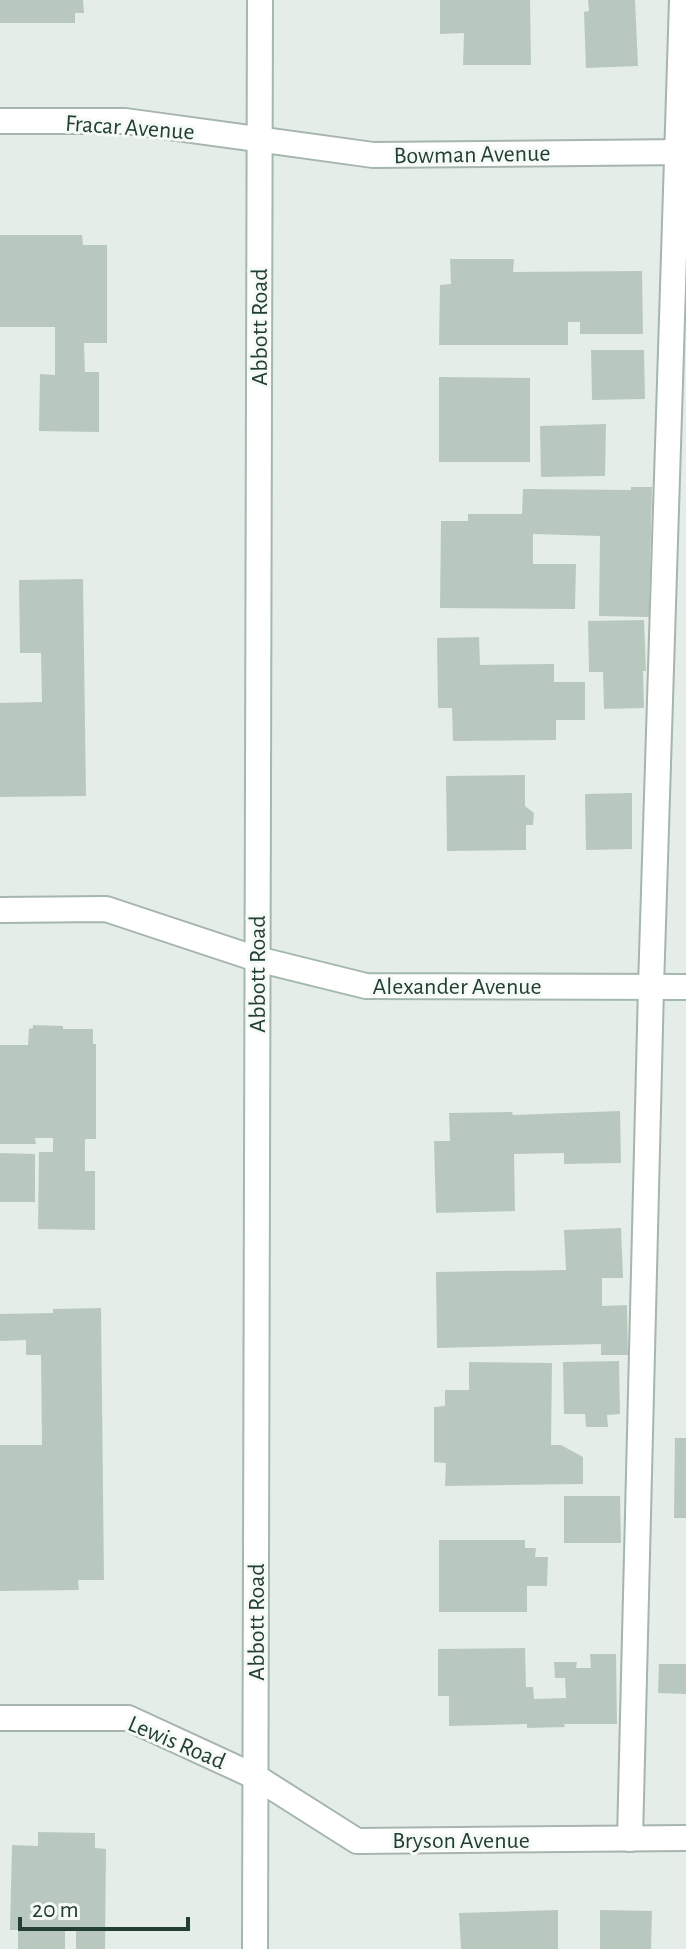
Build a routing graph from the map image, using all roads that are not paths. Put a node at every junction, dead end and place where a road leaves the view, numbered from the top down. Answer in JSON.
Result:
{"nodes":[{"id":1,"x":260,"y":0,"type":"edge"},
{"id":2,"x":682,"y":0,"type":"edge"},
{"id":3,"x":0,"y":121,"type":"edge"},
{"id":4,"x":260,"y":139,"type":"junction"},
{"id":5,"x":682,"y":152,"type":"edge"},
{"id":6,"x":0,"y":910,"type":"edge"},
{"id":7,"x":257,"y":959,"type":"junction"},
{"id":8,"x":651,"y":987,"type":"junction"},
{"id":9,"x":686,"y":987,"type":"edge"},
{"id":10,"x":0,"y":1718,"type":"edge"},
{"id":11,"x":256,"y":1777,"type":"junction"},
{"id":12,"x":686,"y":1838,"type":"edge"},
{"id":13,"x":630,"y":1839,"type":"junction"},
{"id":14,"x":255,"y":1949,"type":"edge"}],
"edges":[{"from":1,"to":4,"type":"street","name":"Abbott Road"},
{"from":2,"to":5,"type":"street"},
{"from":3,"to":4,"type":"street","name":"Fracar Avenue"},
{"from":4,"to":5,"type":"street","name":"Bowman Avenue"},
{"from":4,"to":7,"type":"street","name":"Abbott Road"},
{"from":5,"to":8,"type":"street"},
{"from":6,"to":7,"type":"street","name":"Alexander Avenue"},
{"from":7,"to":8,"type":"street","name":"Alexander Avenue"},
{"from":7,"to":11,"type":"street","name":"Abbott Road"},
{"from":8,"to":9,"type":"street","name":"Alexander Avenue"},
{"from":8,"to":13,"type":"street"},
{"from":10,"to":11,"type":"street","name":"Lewis Road"},
{"from":11,"to":13,"type":"street","name":"Bryson Avenue"},
{"from":11,"to":14,"type":"street","name":"Abbott Road"},
{"from":12,"to":13,"type":"street","name":"Bryson Avenue"}]}
